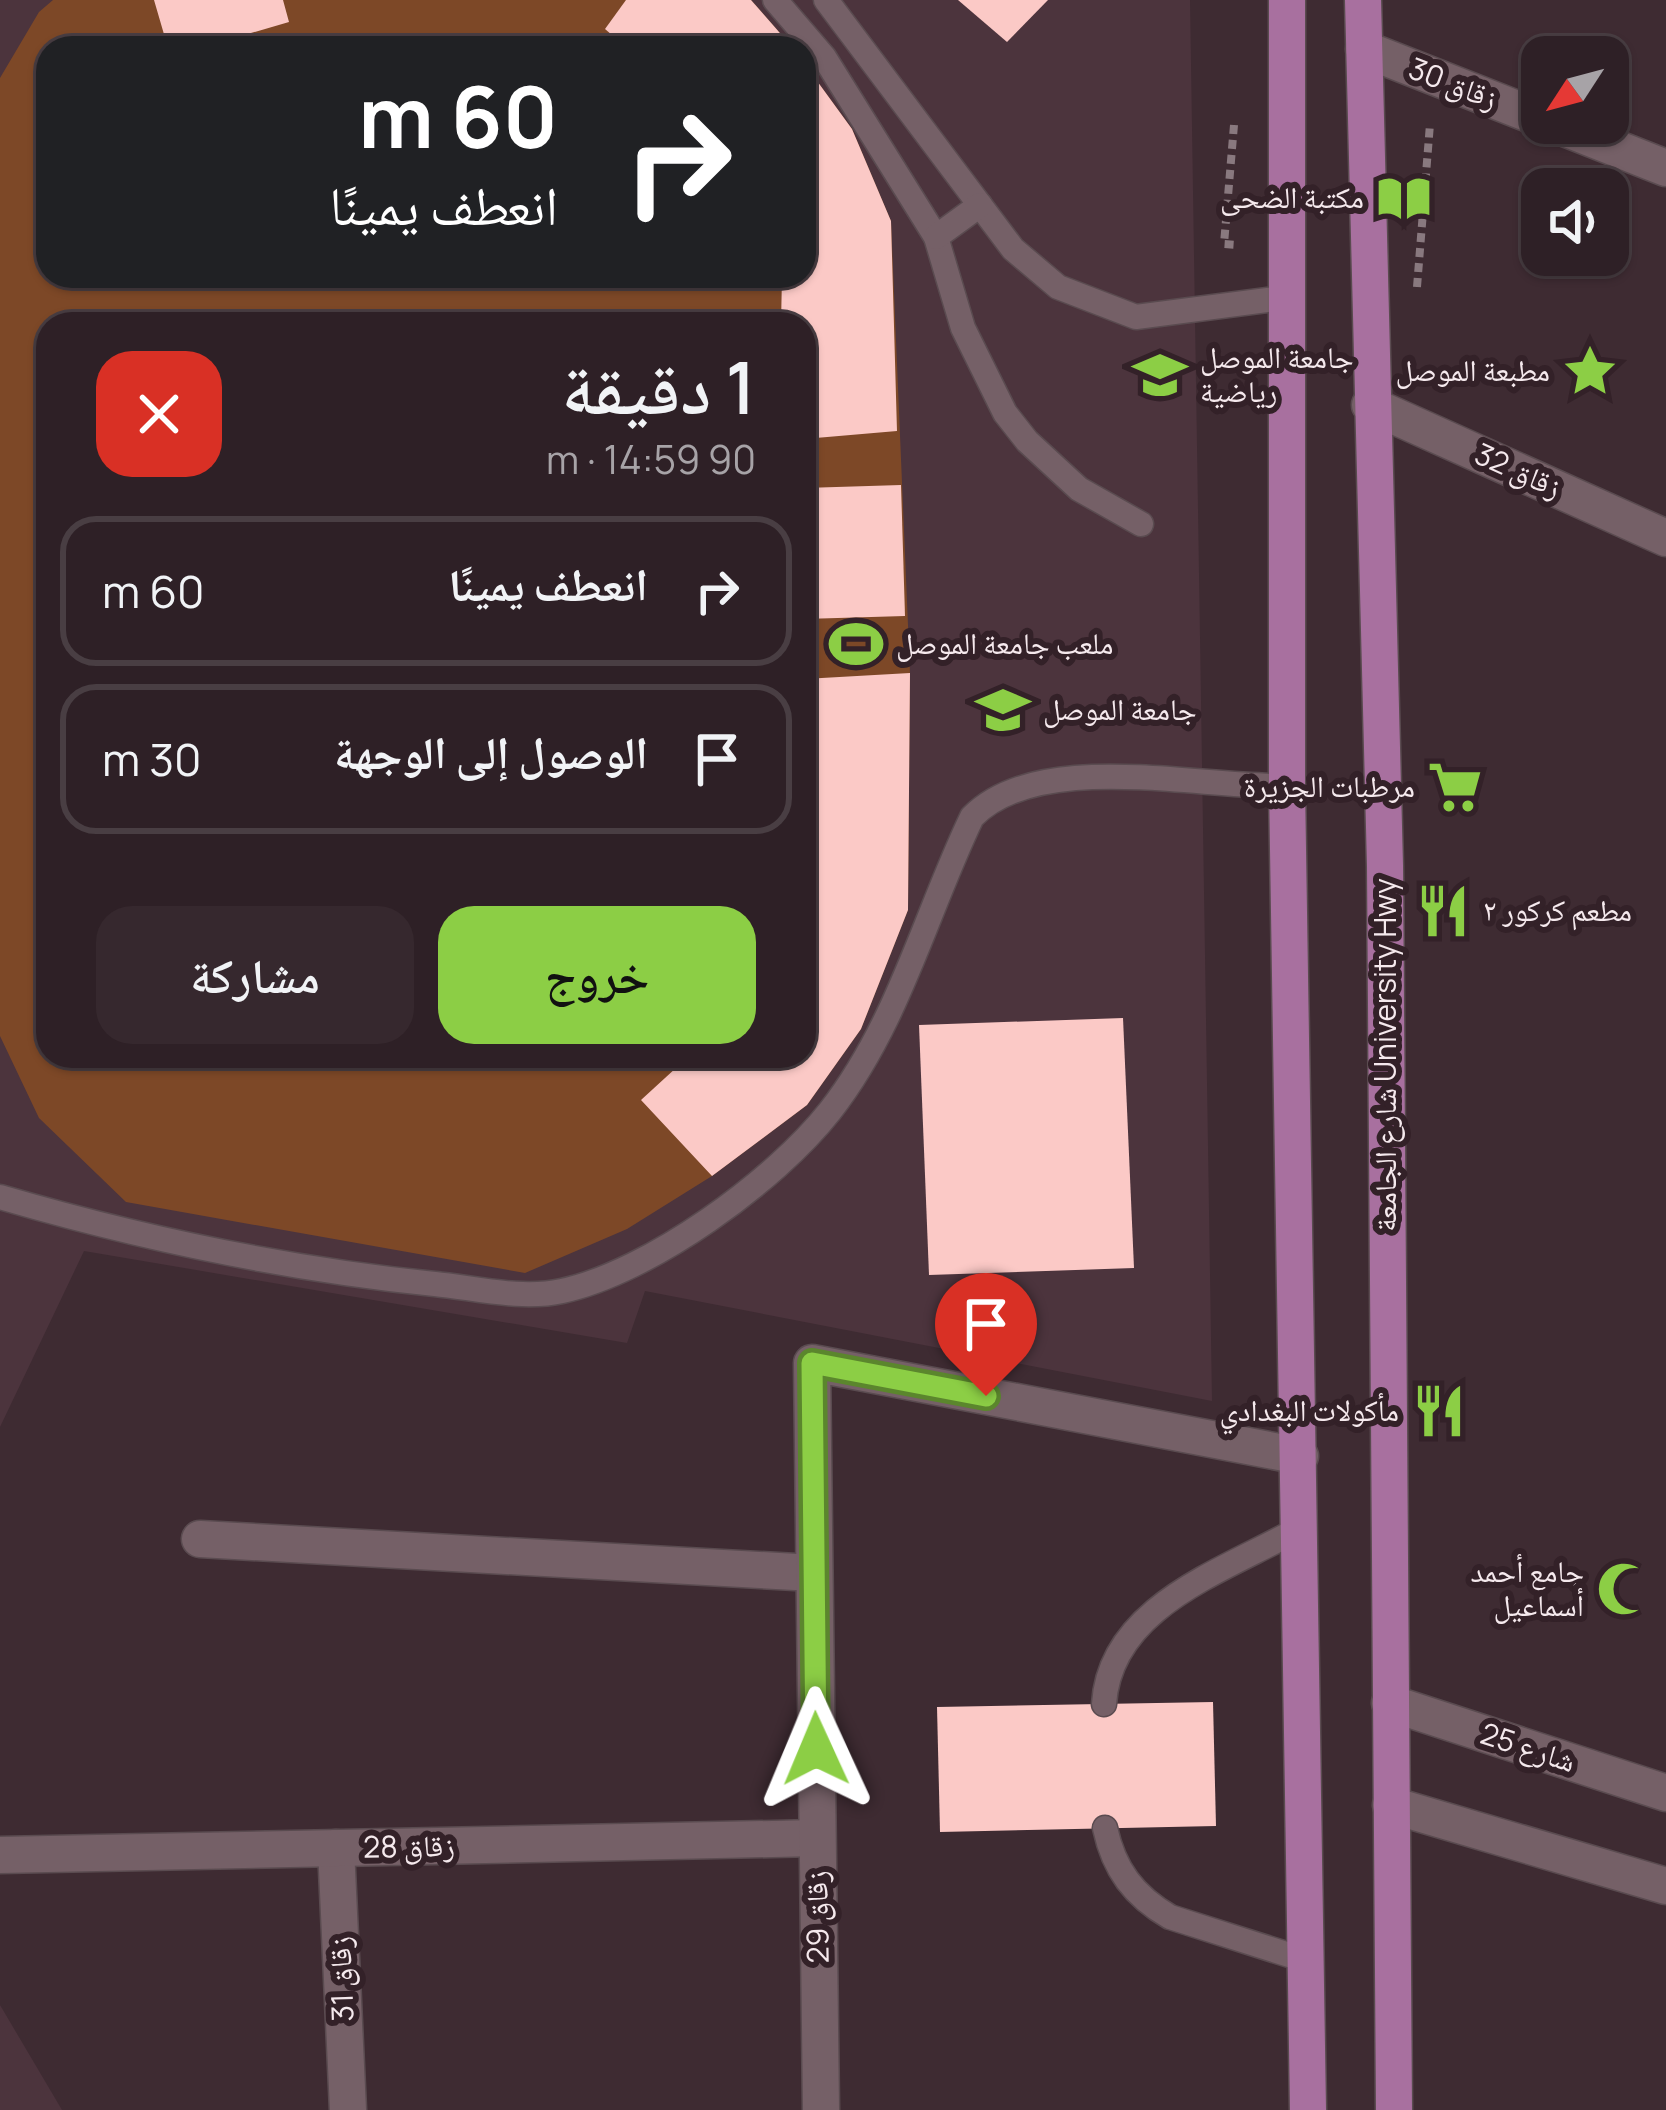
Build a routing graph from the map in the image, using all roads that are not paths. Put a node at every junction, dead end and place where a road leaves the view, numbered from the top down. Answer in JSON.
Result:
{"nodes":[{"id":1,"x":775,"y":0,"type":"edge"},
{"id":2,"x":826,"y":0,"type":"edge"},
{"id":3,"x":1287,"y":0,"type":"edge"},
{"id":4,"x":1363,"y":0,"type":"edge"},
{"id":5,"x":806,"y":36,"type":"edge"},
{"id":6,"x":816,"y":48,"type":"edge"},
{"id":7,"x":1364,"y":49,"type":"junction"},
{"id":8,"x":1521,"y":111,"type":"edge"},
{"id":9,"x":1605,"y":144,"type":"edge"},
{"id":10,"x":1666,"y":168,"type":"edge"},
{"id":11,"x":980,"y":205,"type":"junction"},
{"id":12,"x":936,"y":237,"type":"junction"},
{"id":13,"x":1291,"y":297,"type":"junction"},
{"id":14,"x":1370,"y":405,"type":"junction"},
{"id":15,"x":1141,"y":524,"type":"dead end"},
{"id":16,"x":1666,"y":538,"type":"edge"},
{"id":17,"x":1288,"y":786,"type":"junction"},
{"id":18,"x":0,"y":1196,"type":"edge"},
{"id":19,"x":1300,"y":1456,"type":"junction"},
{"id":20,"x":1301,"y":1527,"type":"junction"},
{"id":21,"x":200,"y":1539,"type":"dead end"},
{"id":22,"x":814,"y":1573,"type":"junction"},
{"id":23,"x":1390,"y":1703,"type":"junction"},
{"id":24,"x":1104,"y":1704,"type":"dead end"},
{"id":25,"x":1666,"y":1792,"type":"edge"},
{"id":26,"x":1390,"y":1804,"type":"junction"},
{"id":27,"x":1105,"y":1828,"type":"dead end"},
{"id":28,"x":817,"y":1838,"type":"junction"},
{"id":29,"x":336,"y":1848,"type":"junction"},
{"id":30,"x":0,"y":1856,"type":"edge"},
{"id":31,"x":1666,"y":1886,"type":"edge"},
{"id":32,"x":1305,"y":1960,"type":"junction"},
{"id":33,"x":347,"y":2110,"type":"edge"},
{"id":34,"x":821,"y":2110,"type":"edge"},
{"id":35,"x":1308,"y":2110,"type":"edge"},
{"id":36,"x":1394,"y":2110,"type":"edge"}],
"edges":[{"from":1,"to":5,"type":"lane"},
{"from":2,"to":11,"type":"lane"},
{"from":3,"to":13,"type":"main road"},
{"from":4,"to":7,"type":"main road","name":"شارع الجامعة University Hwy"},
{"from":6,"to":12,"type":"lane"},
{"from":7,"to":8,"type":"street","name":"زقاق 30"},
{"from":7,"to":14,"type":"main road","name":"شارع الجامعة University Hwy"},
{"from":9,"to":10,"type":"street"},
{"from":11,"to":12,"type":"lane"},
{"from":11,"to":13,"type":"lane"},
{"from":12,"to":15,"type":"lane"},
{"from":13,"to":17,"type":"main road"},
{"from":14,"to":16,"type":"street","name":"زقاق 32"},
{"from":14,"to":23,"type":"main road","name":"شارع الجامعة University Hwy"},
{"from":17,"to":18,"type":"lane"},
{"from":17,"to":19,"type":"main road"},
{"from":19,"to":20,"type":"main road"},
{"from":19,"to":22,"type":"street","name":"زقاق 29"},
{"from":20,"to":24,"type":"lane"},
{"from":20,"to":32,"type":"main road"},
{"from":21,"to":22,"type":"street"},
{"from":22,"to":28,"type":"street","name":"زقاق 29"},
{"from":23,"to":25,"type":"street","name":"شارع 25"},
{"from":23,"to":26,"type":"main road","name":"شارع الجامعة University Hwy"},
{"from":26,"to":31,"type":"street"},
{"from":26,"to":36,"type":"main road","name":"شارع الجامعة University Hwy"},
{"from":27,"to":32,"type":"lane"},
{"from":28,"to":29,"type":"street","name":"زقاق 28"},
{"from":28,"to":34,"type":"street","name":"زقاق 29"},
{"from":29,"to":30,"type":"street","name":"زقاق 28"},
{"from":29,"to":33,"type":"street","name":"زقاق 31"},
{"from":32,"to":35,"type":"main road"}]}
